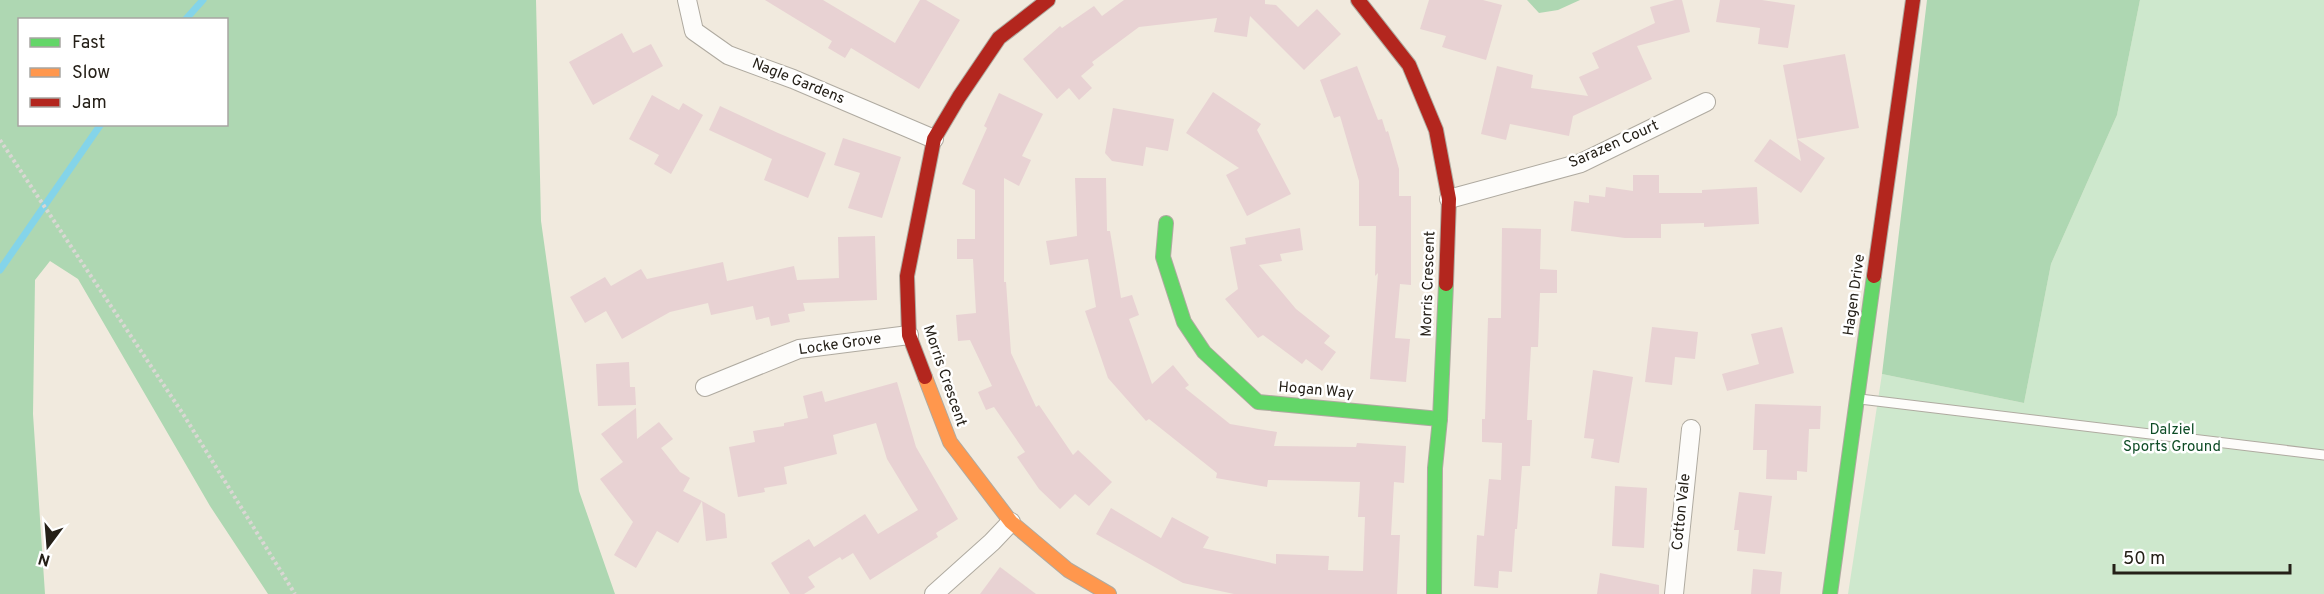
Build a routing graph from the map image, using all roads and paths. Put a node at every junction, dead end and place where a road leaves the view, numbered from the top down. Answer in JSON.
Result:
{"nodes":[{"id":1,"x":687,"y":0,"type":"edge"},
{"id":2,"x":1048,"y":0,"type":"edge"},
{"id":3,"x":1358,"y":0,"type":"edge"},
{"id":4,"x":1913,"y":0,"type":"edge"},
{"id":5,"x":1706,"y":102,"type":"dead end"},
{"id":6,"x":934,"y":139,"type":"junction"},
{"id":7,"x":0,"y":140,"type":"edge"},
{"id":8,"x":1449,"y":199,"type":"junction"},
{"id":9,"x":1166,"y":223,"type":"dead end"},
{"id":10,"x":909,"y":335,"type":"junction"},
{"id":11,"x":705,"y":387,"type":"dead end"},
{"id":12,"x":1858,"y":399,"type":"junction"},
{"id":13,"x":1440,"y":419,"type":"junction"},
{"id":14,"x":1691,"y":429,"type":"dead end"},
{"id":15,"x":2324,"y":455,"type":"edge"},
{"id":16,"x":1011,"y":522,"type":"junction"},
{"id":17,"x":295,"y":594,"type":"edge"},
{"id":18,"x":934,"y":594,"type":"edge"},
{"id":19,"x":1109,"y":594,"type":"edge"},
{"id":20,"x":1434,"y":594,"type":"edge"},
{"id":21,"x":1674,"y":594,"type":"edge"},
{"id":22,"x":1830,"y":594,"type":"edge"}],
"edges":[{"from":1,"to":6,"type":"street","name":"Nagle Gardens"},
{"from":2,"to":6,"type":"street","name":"Morris Crescent"},
{"from":3,"to":8,"type":"street","name":"Morris Crescent"},
{"from":4,"to":12,"type":"street","name":"Hagen Drive"},
{"from":5,"to":8,"type":"street","name":"Sarazen Court"},
{"from":6,"to":10,"type":"street","name":"Morris Crescent"},
{"from":7,"to":17,"type":"path"},
{"from":8,"to":13,"type":"street","name":"Morris Crescent"},
{"from":9,"to":13,"type":"street","name":"Hogan Way"},
{"from":10,"to":11,"type":"street","name":"Locke Grove"},
{"from":10,"to":16,"type":"street","name":"Morris Crescent"},
{"from":12,"to":15,"type":"lane"},
{"from":12,"to":22,"type":"street","name":"Hagen Drive"},
{"from":13,"to":20,"type":"street","name":"Morris Crescent"},
{"from":14,"to":21,"type":"street","name":"Cotton Vale"},
{"from":16,"to":18,"type":"street"},
{"from":16,"to":19,"type":"street","name":"Morris Crescent"}]}
